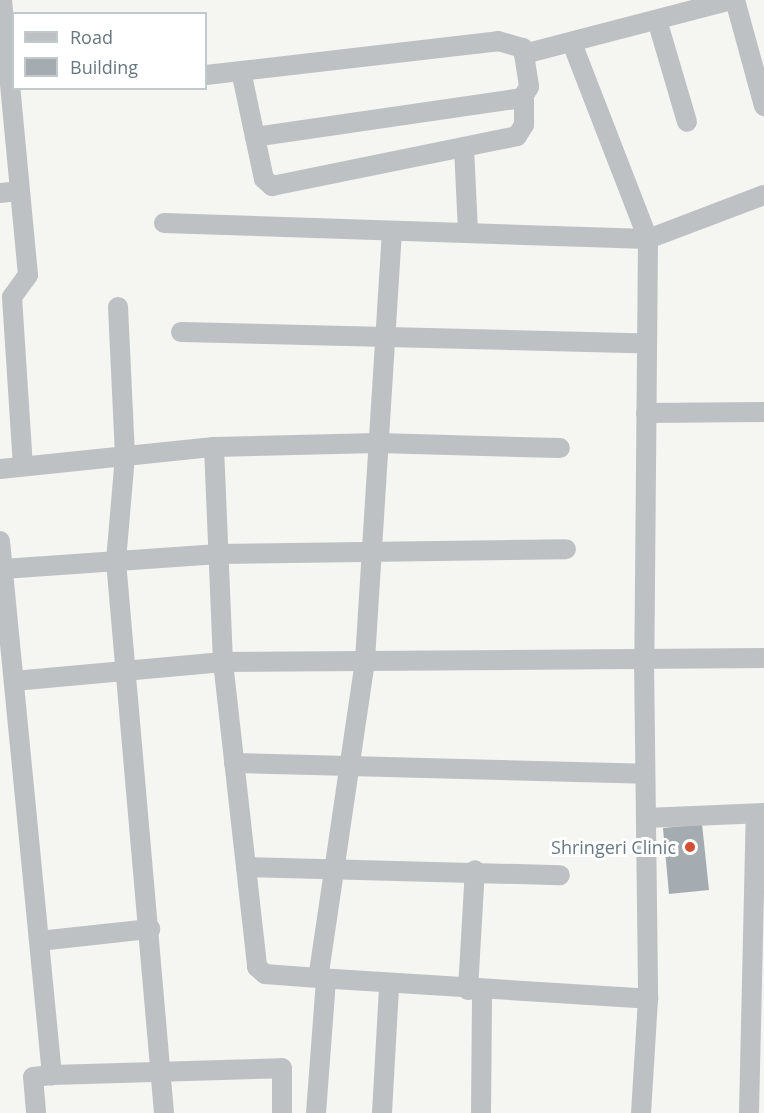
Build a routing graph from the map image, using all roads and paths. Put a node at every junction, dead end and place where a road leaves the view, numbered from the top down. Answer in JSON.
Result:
{"nodes":[{"id":1,"x":2,"y":0,"type":"edge"},
{"id":2,"x":733,"y":0,"type":"edge"},
{"id":3,"x":657,"y":21,"type":"junction"},
{"id":4,"x":572,"y":43,"type":"junction"},
{"id":5,"x":525,"y":54,"type":"junction"},
{"id":6,"x":241,"y":71,"type":"junction"},
{"id":7,"x":207,"y":75,"type":"edge"},
{"id":8,"x":8,"y":86,"type":"edge"},
{"id":9,"x":524,"y":97,"type":"junction"},
{"id":10,"x":764,"y":106,"type":"edge"},
{"id":11,"x":687,"y":122,"type":"dead end"},
{"id":12,"x":255,"y":137,"type":"junction"},
{"id":13,"x":464,"y":147,"type":"junction"},
{"id":14,"x":20,"y":191,"type":"junction"},
{"id":15,"x":0,"y":193,"type":"edge"},
{"id":16,"x":764,"y":195,"type":"edge"},
{"id":17,"x":164,"y":223,"type":"dead end"},
{"id":18,"x":392,"y":231,"type":"junction"},
{"id":19,"x":468,"y":233,"type":"junction"},
{"id":20,"x":648,"y":239,"type":"junction"},
{"id":21,"x":10,"y":288,"type":"edge"},
{"id":22,"x":118,"y":308,"type":"dead end"},
{"id":23,"x":181,"y":332,"type":"dead end"},
{"id":24,"x":385,"y":336,"type":"junction"},
{"id":25,"x":647,"y":342,"type":"junction"},
{"id":26,"x":764,"y":412,"type":"edge"},
{"id":27,"x":646,"y":413,"type":"junction"},
{"id":28,"x":378,"y":443,"type":"junction"},
{"id":29,"x":214,"y":447,"type":"junction"},
{"id":30,"x":560,"y":448,"type":"dead end"},
{"id":31,"x":124,"y":456,"type":"junction"},
{"id":32,"x":23,"y":466,"type":"junction"},
{"id":33,"x":0,"y":469,"type":"edge"},
{"id":34,"x":0,"y":541,"type":"edge"},
{"id":35,"x":566,"y":549,"type":"dead end"},
{"id":36,"x":218,"y":554,"type":"junction"},
{"id":37,"x":371,"y":554,"type":"junction"},
{"id":38,"x":116,"y":561,"type":"junction"},
{"id":39,"x":3,"y":569,"type":"junction"},
{"id":40,"x":764,"y":658,"type":"edge"},
{"id":41,"x":644,"y":659,"type":"junction"},
{"id":42,"x":365,"y":661,"type":"junction"},
{"id":43,"x":223,"y":662,"type":"junction"},
{"id":44,"x":129,"y":670,"type":"junction"},
{"id":45,"x":14,"y":681,"type":"junction"},
{"id":46,"x":234,"y":763,"type":"junction"},
{"id":47,"x":349,"y":767,"type":"junction"},
{"id":48,"x":645,"y":774,"type":"junction"},
{"id":49,"x":760,"y":814,"type":"edge"},
{"id":50,"x":646,"y":818,"type":"junction"},
{"id":51,"x":246,"y":867,"type":"junction"},
{"id":52,"x":335,"y":868,"type":"junction"},
{"id":53,"x":476,"y":870,"type":"junction"},
{"id":54,"x":560,"y":875,"type":"dead end"},
{"id":55,"x":150,"y":929,"type":"junction"},
{"id":56,"x":39,"y":941,"type":"junction"},
{"id":57,"x":322,"y":979,"type":"junction"},
{"id":58,"x":389,"y":986,"type":"junction"},
{"id":59,"x":475,"y":991,"type":"junction"},
{"id":60,"x":648,"y":999,"type":"junction"},
{"id":61,"x":161,"y":1070,"type":"junction"},
{"id":62,"x":52,"y":1075,"type":"junction"},
{"id":63,"x":36,"y":1113,"type":"edge"},
{"id":64,"x":164,"y":1113,"type":"edge"},
{"id":65,"x":282,"y":1113,"type":"edge"},
{"id":66,"x":292,"y":1113,"type":"edge"},
{"id":67,"x":316,"y":1113,"type":"edge"},
{"id":68,"x":382,"y":1113,"type":"edge"},
{"id":69,"x":482,"y":1113,"type":"edge"},
{"id":70,"x":641,"y":1113,"type":"edge"},
{"id":71,"x":748,"y":1113,"type":"edge"}],
"edges":[{"from":1,"to":8,"type":"street"},
{"from":2,"to":3,"type":"street"},
{"from":2,"to":10,"type":"street"},
{"from":3,"to":4,"type":"street"},
{"from":3,"to":11,"type":"street"},
{"from":4,"to":5,"type":"street"},
{"from":4,"to":20,"type":"street"},
{"from":5,"to":6,"type":"street"},
{"from":5,"to":9,"type":"street"},
{"from":6,"to":7,"type":"street"},
{"from":6,"to":12,"type":"street"},
{"from":8,"to":14,"type":"street"},
{"from":9,"to":12,"type":"street"},
{"from":9,"to":13,"type":"street"},
{"from":12,"to":13,"type":"street"},
{"from":13,"to":19,"type":"street"},
{"from":14,"to":15,"type":"street"},
{"from":14,"to":21,"type":"street"},
{"from":16,"to":20,"type":"street"},
{"from":17,"to":18,"type":"street"},
{"from":18,"to":19,"type":"street"},
{"from":18,"to":24,"type":"street"},
{"from":19,"to":20,"type":"street"},
{"from":20,"to":25,"type":"street"},
{"from":21,"to":32,"type":"street"},
{"from":22,"to":31,"type":"street"},
{"from":23,"to":24,"type":"street"},
{"from":24,"to":25,"type":"street"},
{"from":24,"to":28,"type":"street"},
{"from":25,"to":27,"type":"street"},
{"from":26,"to":27,"type":"street"},
{"from":27,"to":41,"type":"street"},
{"from":28,"to":29,"type":"street"},
{"from":28,"to":30,"type":"street"},
{"from":28,"to":37,"type":"street"},
{"from":29,"to":31,"type":"street"},
{"from":29,"to":36,"type":"street"},
{"from":31,"to":32,"type":"street"},
{"from":31,"to":38,"type":"street"},
{"from":32,"to":33,"type":"street"},
{"from":34,"to":39,"type":"street"},
{"from":35,"to":37,"type":"street"},
{"from":36,"to":37,"type":"street"},
{"from":36,"to":38,"type":"street"},
{"from":36,"to":43,"type":"street"},
{"from":37,"to":42,"type":"street"},
{"from":38,"to":39,"type":"street"},
{"from":38,"to":44,"type":"street"},
{"from":39,"to":45,"type":"street"},
{"from":40,"to":41,"type":"street"},
{"from":41,"to":42,"type":"street"},
{"from":41,"to":48,"type":"street"},
{"from":42,"to":43,"type":"street"},
{"from":42,"to":47,"type":"street"},
{"from":43,"to":44,"type":"street"},
{"from":43,"to":46,"type":"street"},
{"from":44,"to":45,"type":"street"},
{"from":44,"to":55,"type":"street"},
{"from":45,"to":56,"type":"street"},
{"from":46,"to":47,"type":"street"},
{"from":46,"to":51,"type":"street"},
{"from":47,"to":48,"type":"street"},
{"from":47,"to":52,"type":"street"},
{"from":48,"to":50,"type":"street"},
{"from":49,"to":50,"type":"street"},
{"from":49,"to":71,"type":"street"},
{"from":50,"to":60,"type":"street"},
{"from":51,"to":52,"type":"street"},
{"from":51,"to":57,"type":"street"},
{"from":52,"to":53,"type":"street"},
{"from":52,"to":57,"type":"street"},
{"from":53,"to":54,"type":"street"},
{"from":53,"to":59,"type":"street"},
{"from":55,"to":56,"type":"street"},
{"from":55,"to":61,"type":"street"},
{"from":56,"to":62,"type":"street"},
{"from":57,"to":58,"type":"street"},
{"from":57,"to":67,"type":"street"},
{"from":58,"to":59,"type":"street"},
{"from":58,"to":68,"type":"street"},
{"from":59,"to":60,"type":"street"},
{"from":59,"to":69,"type":"street"},
{"from":60,"to":70,"type":"street"},
{"from":61,"to":62,"type":"street"},
{"from":61,"to":64,"type":"street"},
{"from":61,"to":65,"type":"street"},
{"from":62,"to":63,"type":"street"},
{"from":65,"to":66,"type":"street"}]}
